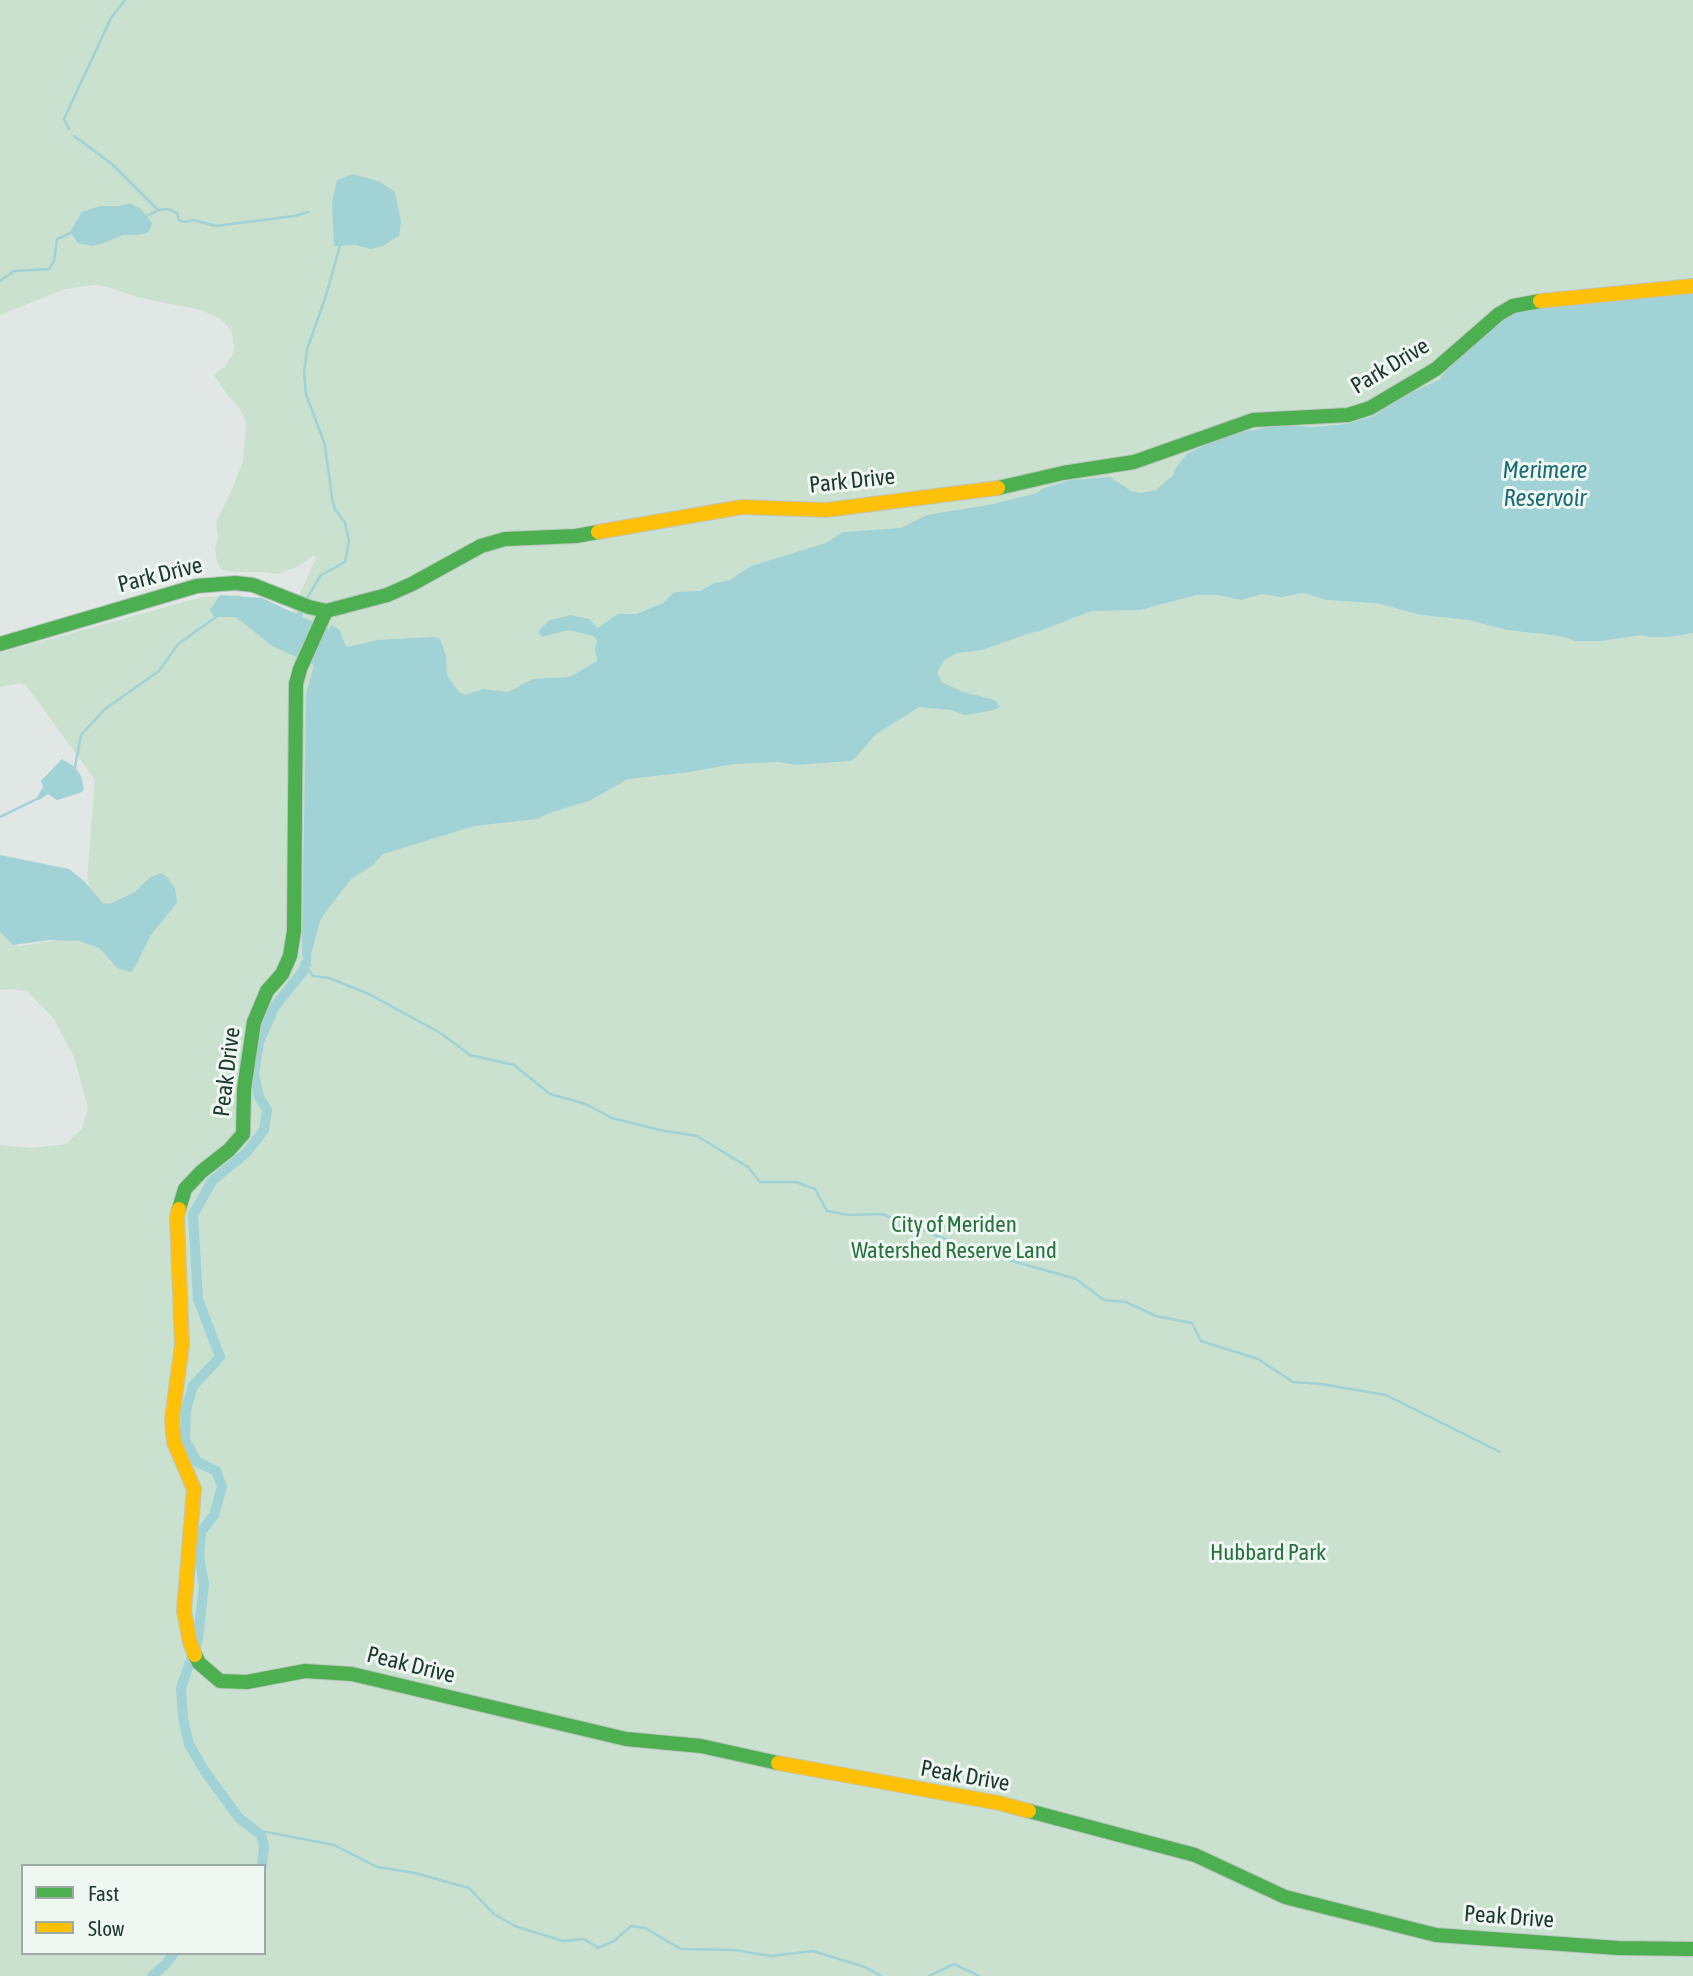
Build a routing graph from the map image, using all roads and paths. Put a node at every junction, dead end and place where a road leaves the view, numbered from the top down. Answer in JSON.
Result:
{"nodes":[{"id":1,"x":1693,"y":286,"type":"edge"},
{"id":2,"x":323,"y":618,"type":"junction"},
{"id":3,"x":0,"y":644,"type":"edge"},
{"id":4,"x":1693,"y":1949,"type":"edge"}],
"edges":[{"from":1,"to":2,"type":"street","name":"Park Drive"},
{"from":2,"to":3,"type":"street","name":"Park Drive"},
{"from":2,"to":4,"type":"street","name":"Peak Drive"}]}
